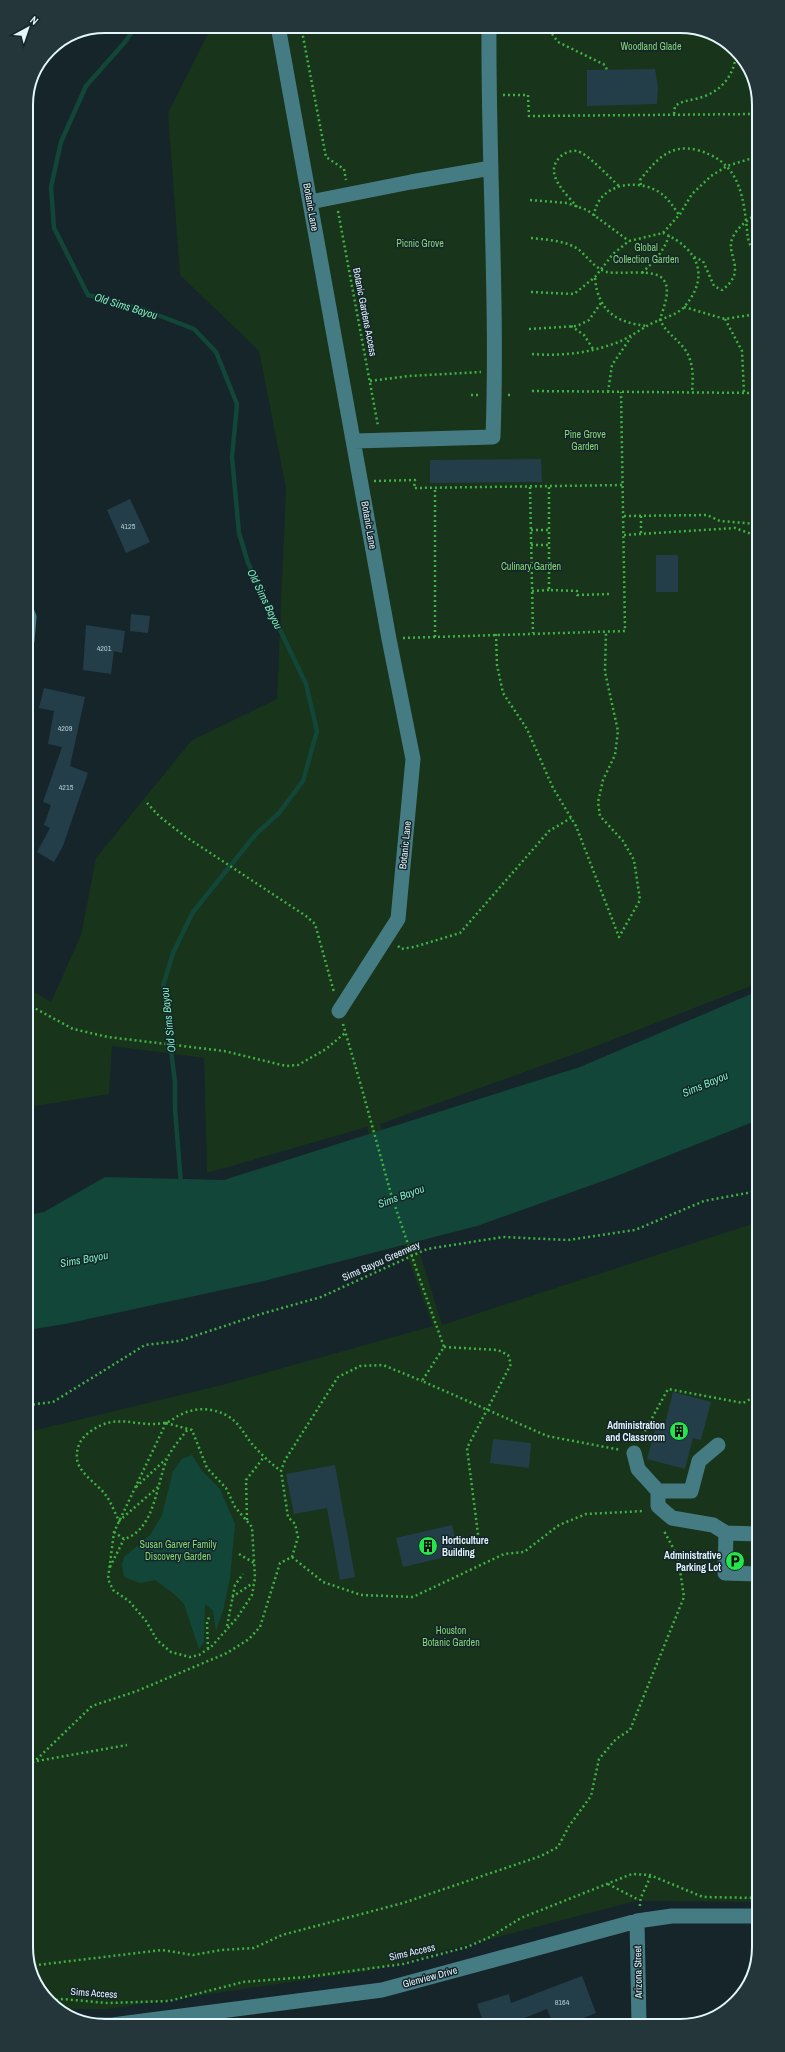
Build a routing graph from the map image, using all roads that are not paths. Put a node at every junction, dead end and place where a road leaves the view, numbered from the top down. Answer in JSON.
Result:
{"nodes":[{"id":1,"x":279,"y":33,"type":"edge"},
{"id":2,"x":489,"y":33,"type":"edge"},
{"id":3,"x":491,"y":168,"type":"junction"},
{"id":4,"x":310,"y":202,"type":"junction"},
{"id":5,"x":354,"y":441,"type":"junction"},
{"id":6,"x":339,"y":1011,"type":"road end"},
{"id":7,"x":718,"y":1445,"type":"dead end"},
{"id":8,"x":634,"y":1453,"type":"road end"},
{"id":9,"x":658,"y":1491,"type":"junction"},
{"id":10,"x":726,"y":1533,"type":"junction"},
{"id":11,"x":752,"y":1534,"type":"edge"},
{"id":12,"x":752,"y":1574,"type":"edge"},
{"id":13,"x":752,"y":1916,"type":"edge"},
{"id":14,"x":637,"y":1922,"type":"junction"},
{"id":15,"x":158,"y":2019,"type":"edge"},
{"id":16,"x":639,"y":2019,"type":"edge"}],
"edges":[{"from":1,"to":4,"type":"street","name":"Botanic Lane"},
{"from":2,"to":3,"type":"street"},
{"from":3,"to":4,"type":"street"},
{"from":3,"to":5,"type":"street"},
{"from":4,"to":5,"type":"street","name":"Botanic Lane"},
{"from":5,"to":6,"type":"street","name":"Botanic Lane"},
{"from":7,"to":9,"type":"street"},
{"from":8,"to":9,"type":"street"},
{"from":9,"to":10,"type":"street"},
{"from":10,"to":11,"type":"street"},
{"from":10,"to":12,"type":"street"},
{"from":13,"to":14,"type":"street","name":"Glenview Drive"},
{"from":14,"to":15,"type":"street","name":"Glenview Drive"},
{"from":14,"to":16,"type":"street","name":"Arizona Street"}]}
